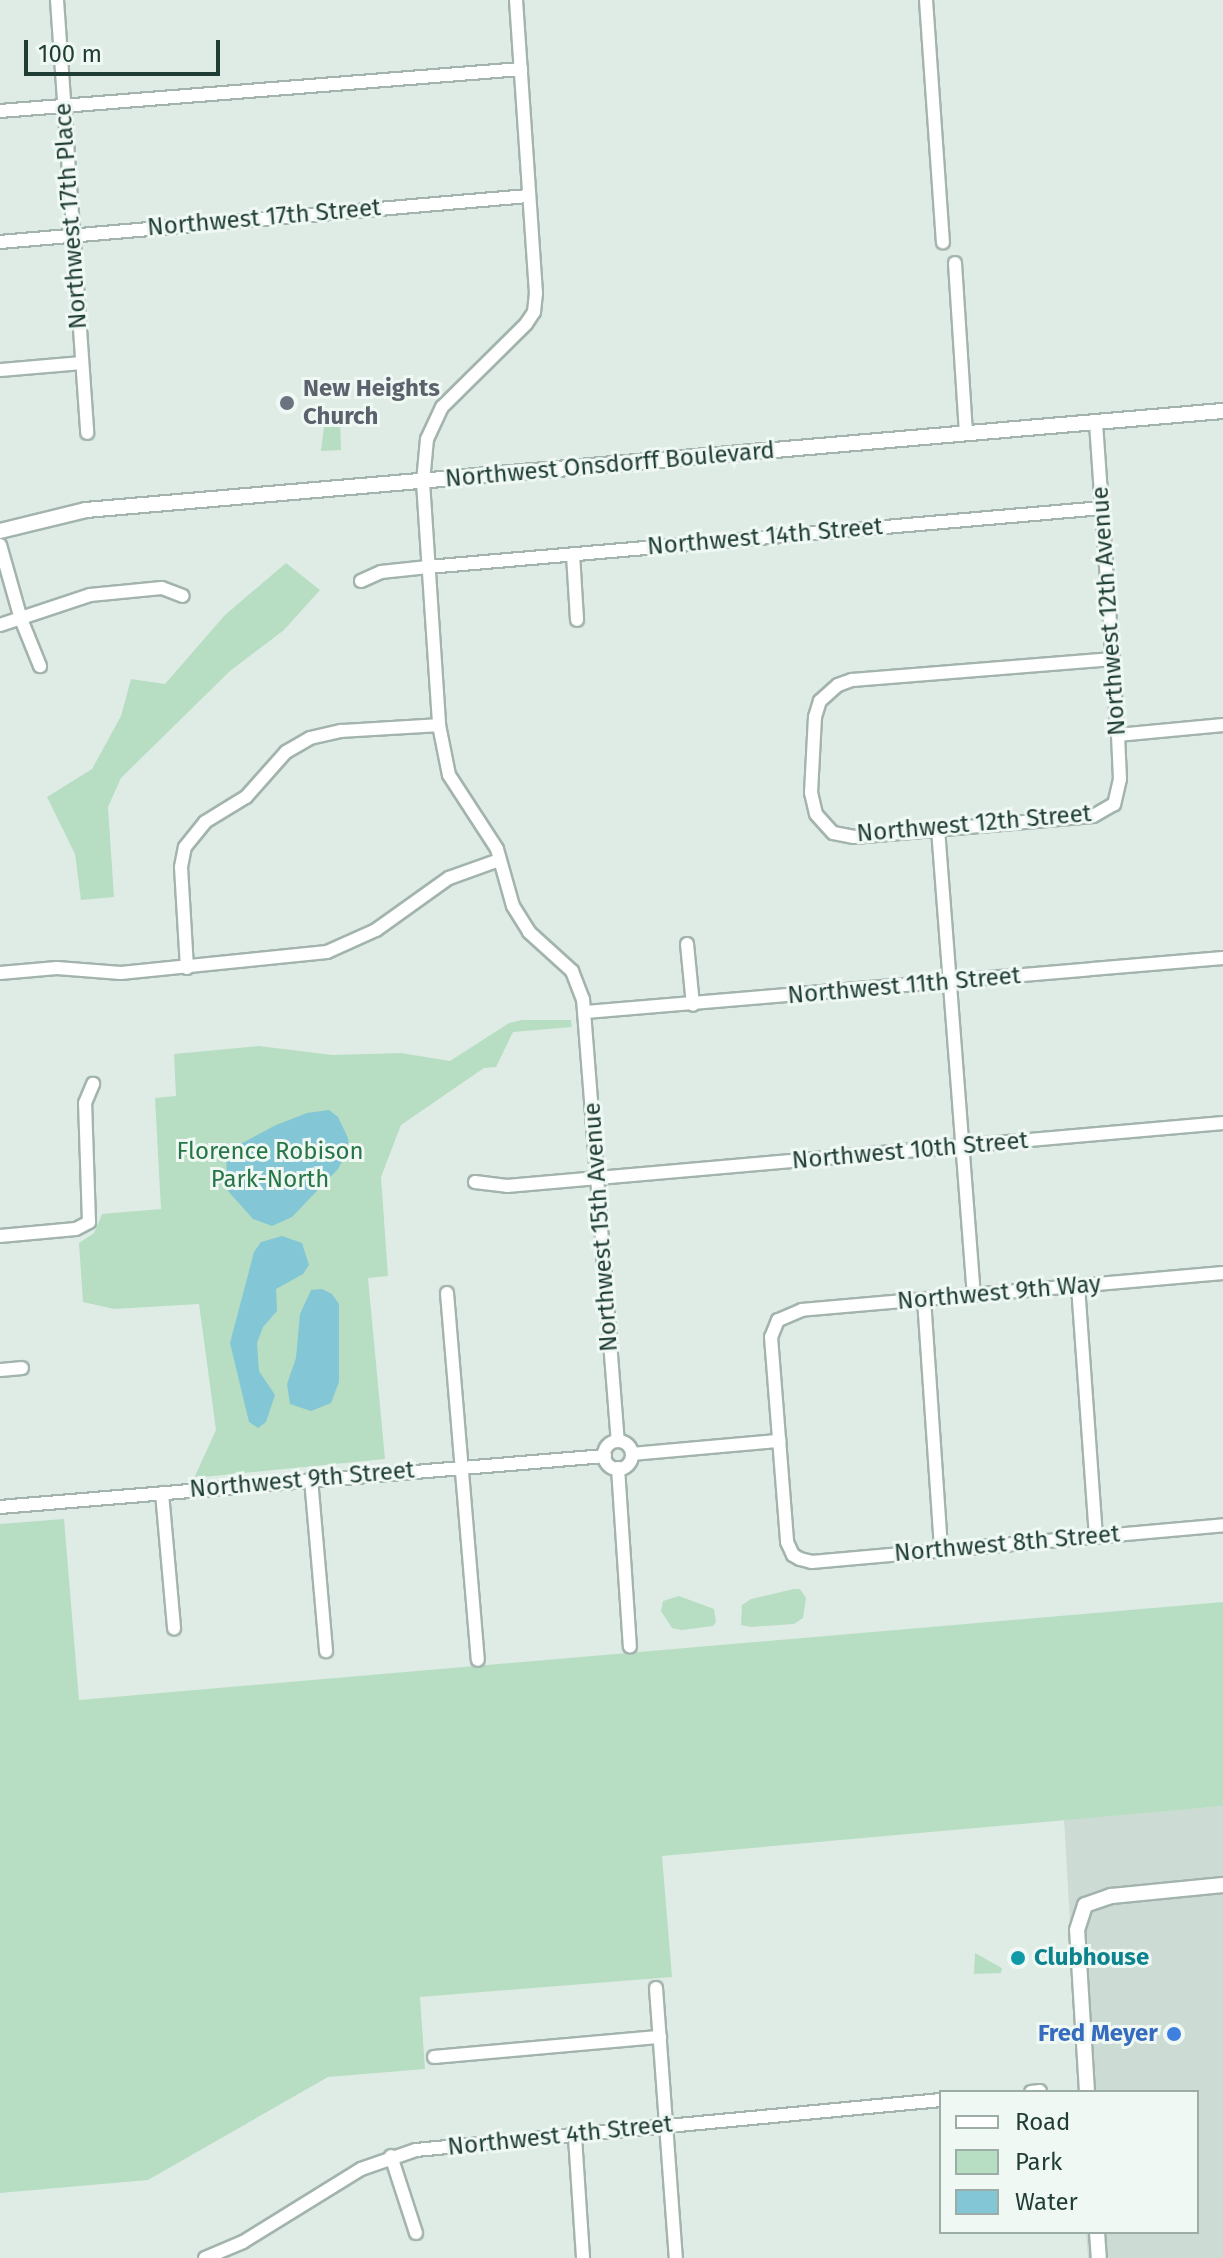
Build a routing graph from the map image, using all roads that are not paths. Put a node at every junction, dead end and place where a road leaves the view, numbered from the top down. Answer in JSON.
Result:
{"nodes":[{"id":1,"x":57,"y":0,"type":"edge"},
{"id":2,"x":516,"y":0,"type":"edge"},
{"id":3,"x":926,"y":0,"type":"edge"},
{"id":4,"x":521,"y":69,"type":"junction"},
{"id":5,"x":64,"y":106,"type":"junction"},
{"id":6,"x":0,"y":111,"type":"edge"},
{"id":7,"x":528,"y":196,"type":"junction"},
{"id":8,"x":72,"y":234,"type":"junction"},
{"id":9,"x":0,"y":242,"type":"edge"},
{"id":10,"x":943,"y":242,"type":"dead end"},
{"id":11,"x":955,"y":263,"type":"dead end"},
{"id":12,"x":82,"y":363,"type":"junction"},
{"id":13,"x":0,"y":370,"type":"edge"},
{"id":14,"x":1223,"y":411,"type":"edge"},
{"id":15,"x":1096,"y":423,"type":"junction"},
{"id":16,"x":87,"y":433,"type":"dead end"},
{"id":17,"x":966,"y":434,"type":"junction"},
{"id":18,"x":423,"y":482,"type":"junction"},
{"id":19,"x":1102,"y":508,"type":"junction"},
{"id":20,"x":0,"y":531,"type":"edge"},
{"id":21,"x":0,"y":545,"type":"edge"},
{"id":22,"x":573,"y":554,"type":"junction"},
{"id":23,"x":428,"y":567,"type":"junction"},
{"id":24,"x":361,"y":581,"type":"dead end"},
{"id":25,"x":183,"y":596,"type":"dead end"},
{"id":26,"x":21,"y":619,"type":"junction"},
{"id":27,"x":577,"y":620,"type":"dead end"},
{"id":28,"x":0,"y":625,"type":"edge"},
{"id":29,"x":1113,"y":659,"type":"junction"},
{"id":30,"x":40,"y":666,"type":"dead end"},
{"id":31,"x":439,"y":725,"type":"junction"},
{"id":32,"x":1223,"y":725,"type":"edge"},
{"id":33,"x":1118,"y":735,"type":"junction"},
{"id":34,"x":1118,"y":799,"type":"joint"},
{"id":35,"x":938,"y":829,"type":"junction"},
{"id":36,"x":499,"y":860,"type":"junction"},
{"id":37,"x":687,"y":944,"type":"dead end"},
{"id":38,"x":1223,"y":958,"type":"edge"},
{"id":39,"x":187,"y":968,"type":"junction"},
{"id":40,"x":0,"y":973,"type":"edge"},
{"id":41,"x":949,"y":982,"type":"junction"},
{"id":42,"x":693,"y":1005,"type":"junction"},
{"id":43,"x":586,"y":1012,"type":"junction"},
{"id":44,"x":93,"y":1084,"type":"dead end"},
{"id":45,"x":1223,"y":1123,"type":"edge"},
{"id":46,"x":962,"y":1146,"type":"junction"},
{"id":47,"x":596,"y":1176,"type":"junction"},
{"id":48,"x":475,"y":1182,"type":"dead end"},
{"id":49,"x":0,"y":1236,"type":"edge"},
{"id":50,"x":1223,"y":1273,"type":"edge"},
{"id":51,"x":1078,"y":1286,"type":"junction"},
{"id":52,"x":447,"y":1293,"type":"dead end"},
{"id":53,"x":974,"y":1295,"type":"junction"},
{"id":54,"x":924,"y":1299,"type":"junction"},
{"id":55,"x":22,"y":1368,"type":"dead end"},
{"id":56,"x":0,"y":1370,"type":"edge"},
{"id":57,"x":618,"y":1441,"type":"junction"},
{"id":58,"x":779,"y":1441,"type":"junction"},
{"id":59,"x":632,"y":1454,"type":"junction"},
{"id":60,"x":605,"y":1456,"type":"junction"},
{"id":61,"x":461,"y":1467,"type":"junction"},
{"id":62,"x":618,"y":1468,"type":"junction"},
{"id":63,"x":311,"y":1479,"type":"junction"},
{"id":64,"x":162,"y":1493,"type":"junction"},
{"id":65,"x":0,"y":1507,"type":"edge"},
{"id":66,"x":1223,"y":1525,"type":"edge"},
{"id":67,"x":1096,"y":1536,"type":"junction"},
{"id":68,"x":941,"y":1550,"type":"junction"},
{"id":69,"x":174,"y":1628,"type":"dead end"},
{"id":70,"x":630,"y":1647,"type":"dead end"},
{"id":71,"x":326,"y":1651,"type":"dead end"},
{"id":72,"x":478,"y":1660,"type":"dead end"},
{"id":73,"x":1223,"y":1885,"type":"edge"},
{"id":74,"x":656,"y":1988,"type":"dead end"},
{"id":75,"x":660,"y":2037,"type":"junction"},
{"id":76,"x":434,"y":2057,"type":"dead end"},
{"id":77,"x":1087,"y":2090,"type":"edge"},
{"id":78,"x":939,"y":2100,"type":"edge"},
{"id":79,"x":668,"y":2126,"type":"junction"},
{"id":80,"x":575,"y":2137,"type":"junction"},
{"id":81,"x":391,"y":2156,"type":"junction"},
{"id":82,"x":416,"y":2233,"type":"dead end"},
{"id":83,"x":1097,"y":2234,"type":"edge"},
{"id":84,"x":205,"y":2258,"type":"edge"},
{"id":85,"x":583,"y":2258,"type":"edge"},
{"id":86,"x":676,"y":2258,"type":"edge"},
{"id":87,"x":1099,"y":2258,"type":"edge"}],
"edges":[{"from":1,"to":5,"type":"street","name":"Northwest 17th Place"},
{"from":2,"to":4,"type":"street"},
{"from":3,"to":10,"type":"street"},
{"from":4,"to":5,"type":"street"},
{"from":4,"to":7,"type":"street"},
{"from":5,"to":6,"type":"street"},
{"from":5,"to":8,"type":"street","name":"Northwest 17th Place"},
{"from":7,"to":8,"type":"street","name":"Northwest 17th Street"},
{"from":7,"to":18,"type":"street","name":"Northwest 15th Avenue"},
{"from":8,"to":9,"type":"street","name":"Northwest 17th Street"},
{"from":8,"to":12,"type":"street","name":"Northwest 17th Place"},
{"from":11,"to":17,"type":"street"},
{"from":12,"to":13,"type":"street"},
{"from":12,"to":16,"type":"street","name":"Northwest 17th Place"},
{"from":14,"to":15,"type":"street","name":"Northwest Onsdorff Boulevard"},
{"from":15,"to":17,"type":"street","name":"Northwest Onsdorff Boulevard"},
{"from":15,"to":19,"type":"street","name":"Northwest 12th Avenue"},
{"from":17,"to":18,"type":"street","name":"Northwest Onsdorff Boulevard"},
{"from":18,"to":20,"type":"street","name":"Northwest Onsdorff Boulevard"},
{"from":18,"to":23,"type":"street","name":"Northwest 15th Avenue"},
{"from":19,"to":22,"type":"street","name":"Northwest 14th Street"},
{"from":19,"to":29,"type":"street","name":"Northwest 12th Avenue"},
{"from":21,"to":26,"type":"street"},
{"from":22,"to":23,"type":"street","name":"Northwest 14th Street"},
{"from":22,"to":27,"type":"street"},
{"from":23,"to":24,"type":"street","name":"Northwest 14th Street"},
{"from":23,"to":31,"type":"street","name":"Northwest 15th Avenue"},
{"from":25,"to":26,"type":"street"},
{"from":26,"to":28,"type":"street"},
{"from":26,"to":30,"type":"street"},
{"from":29,"to":33,"type":"street","name":"Northwest 12th Avenue"},
{"from":29,"to":35,"type":"street","name":"Northwest 12th Street"},
{"from":31,"to":36,"type":"street","name":"Northwest 15th Avenue"},
{"from":31,"to":39,"type":"street"},
{"from":32,"to":33,"type":"street"},
{"from":33,"to":34,"type":"street","name":"Northwest 12th Avenue"},
{"from":34,"to":35,"type":"street","name":"Northwest 12th Street"},
{"from":35,"to":41,"type":"street"},
{"from":36,"to":39,"type":"street"},
{"from":36,"to":43,"type":"street","name":"Northwest 15th Avenue"},
{"from":37,"to":42,"type":"street"},
{"from":38,"to":41,"type":"street","name":"Northwest 11th Street"},
{"from":39,"to":40,"type":"street"},
{"from":41,"to":42,"type":"street","name":"Northwest 11th Street"},
{"from":41,"to":46,"type":"street"},
{"from":42,"to":43,"type":"street","name":"Northwest 11th Street"},
{"from":43,"to":47,"type":"street","name":"Northwest 15th Avenue"},
{"from":44,"to":49,"type":"street"},
{"from":45,"to":46,"type":"street","name":"Northwest 10th Street"},
{"from":46,"to":47,"type":"street","name":"Northwest 10th Street"},
{"from":46,"to":53,"type":"street"},
{"from":47,"to":48,"type":"street","name":"Northwest 10th Street"},
{"from":47,"to":57,"type":"street","name":"Northwest 15th Avenue"},
{"from":50,"to":51,"type":"street","name":"Northwest 9th Way"},
{"from":51,"to":53,"type":"street","name":"Northwest 9th Way"},
{"from":51,"to":67,"type":"street"},
{"from":52,"to":61,"type":"street"},
{"from":53,"to":54,"type":"street","name":"Northwest 9th Way"},
{"from":54,"to":58,"type":"street","name":"Northwest 9th Way"},
{"from":54,"to":68,"type":"street"},
{"from":55,"to":56,"type":"street"},
{"from":57,"to":59,"type":"street"},
{"from":57,"to":60,"type":"street"},
{"from":58,"to":59,"type":"street"},
{"from":58,"to":68,"type":"street","name":"Northwest 8th Street"},
{"from":59,"to":62,"type":"street"},
{"from":60,"to":61,"type":"street","name":"Northwest 9th Street"},
{"from":60,"to":62,"type":"street"},
{"from":61,"to":63,"type":"street","name":"Northwest 9th Street"},
{"from":61,"to":72,"type":"street"},
{"from":62,"to":70,"type":"street"},
{"from":63,"to":64,"type":"street","name":"Northwest 9th Street"},
{"from":63,"to":71,"type":"street"},
{"from":64,"to":65,"type":"street","name":"Northwest 9th Street"},
{"from":64,"to":69,"type":"street"},
{"from":66,"to":67,"type":"street","name":"Northwest 8th Street"},
{"from":67,"to":68,"type":"street","name":"Northwest 8th Street"},
{"from":73,"to":77,"type":"street"},
{"from":74,"to":75,"type":"street"},
{"from":75,"to":76,"type":"street"},
{"from":75,"to":79,"type":"street"},
{"from":78,"to":79,"type":"street","name":"Northwest 4th Street"},
{"from":79,"to":80,"type":"street","name":"Northwest 4th Street"},
{"from":79,"to":86,"type":"street"},
{"from":80,"to":81,"type":"street","name":"Northwest 4th Street"},
{"from":80,"to":85,"type":"street"},
{"from":81,"to":82,"type":"street"},
{"from":81,"to":84,"type":"street","name":"Northwest 4th Street"},
{"from":83,"to":87,"type":"street"}]}
